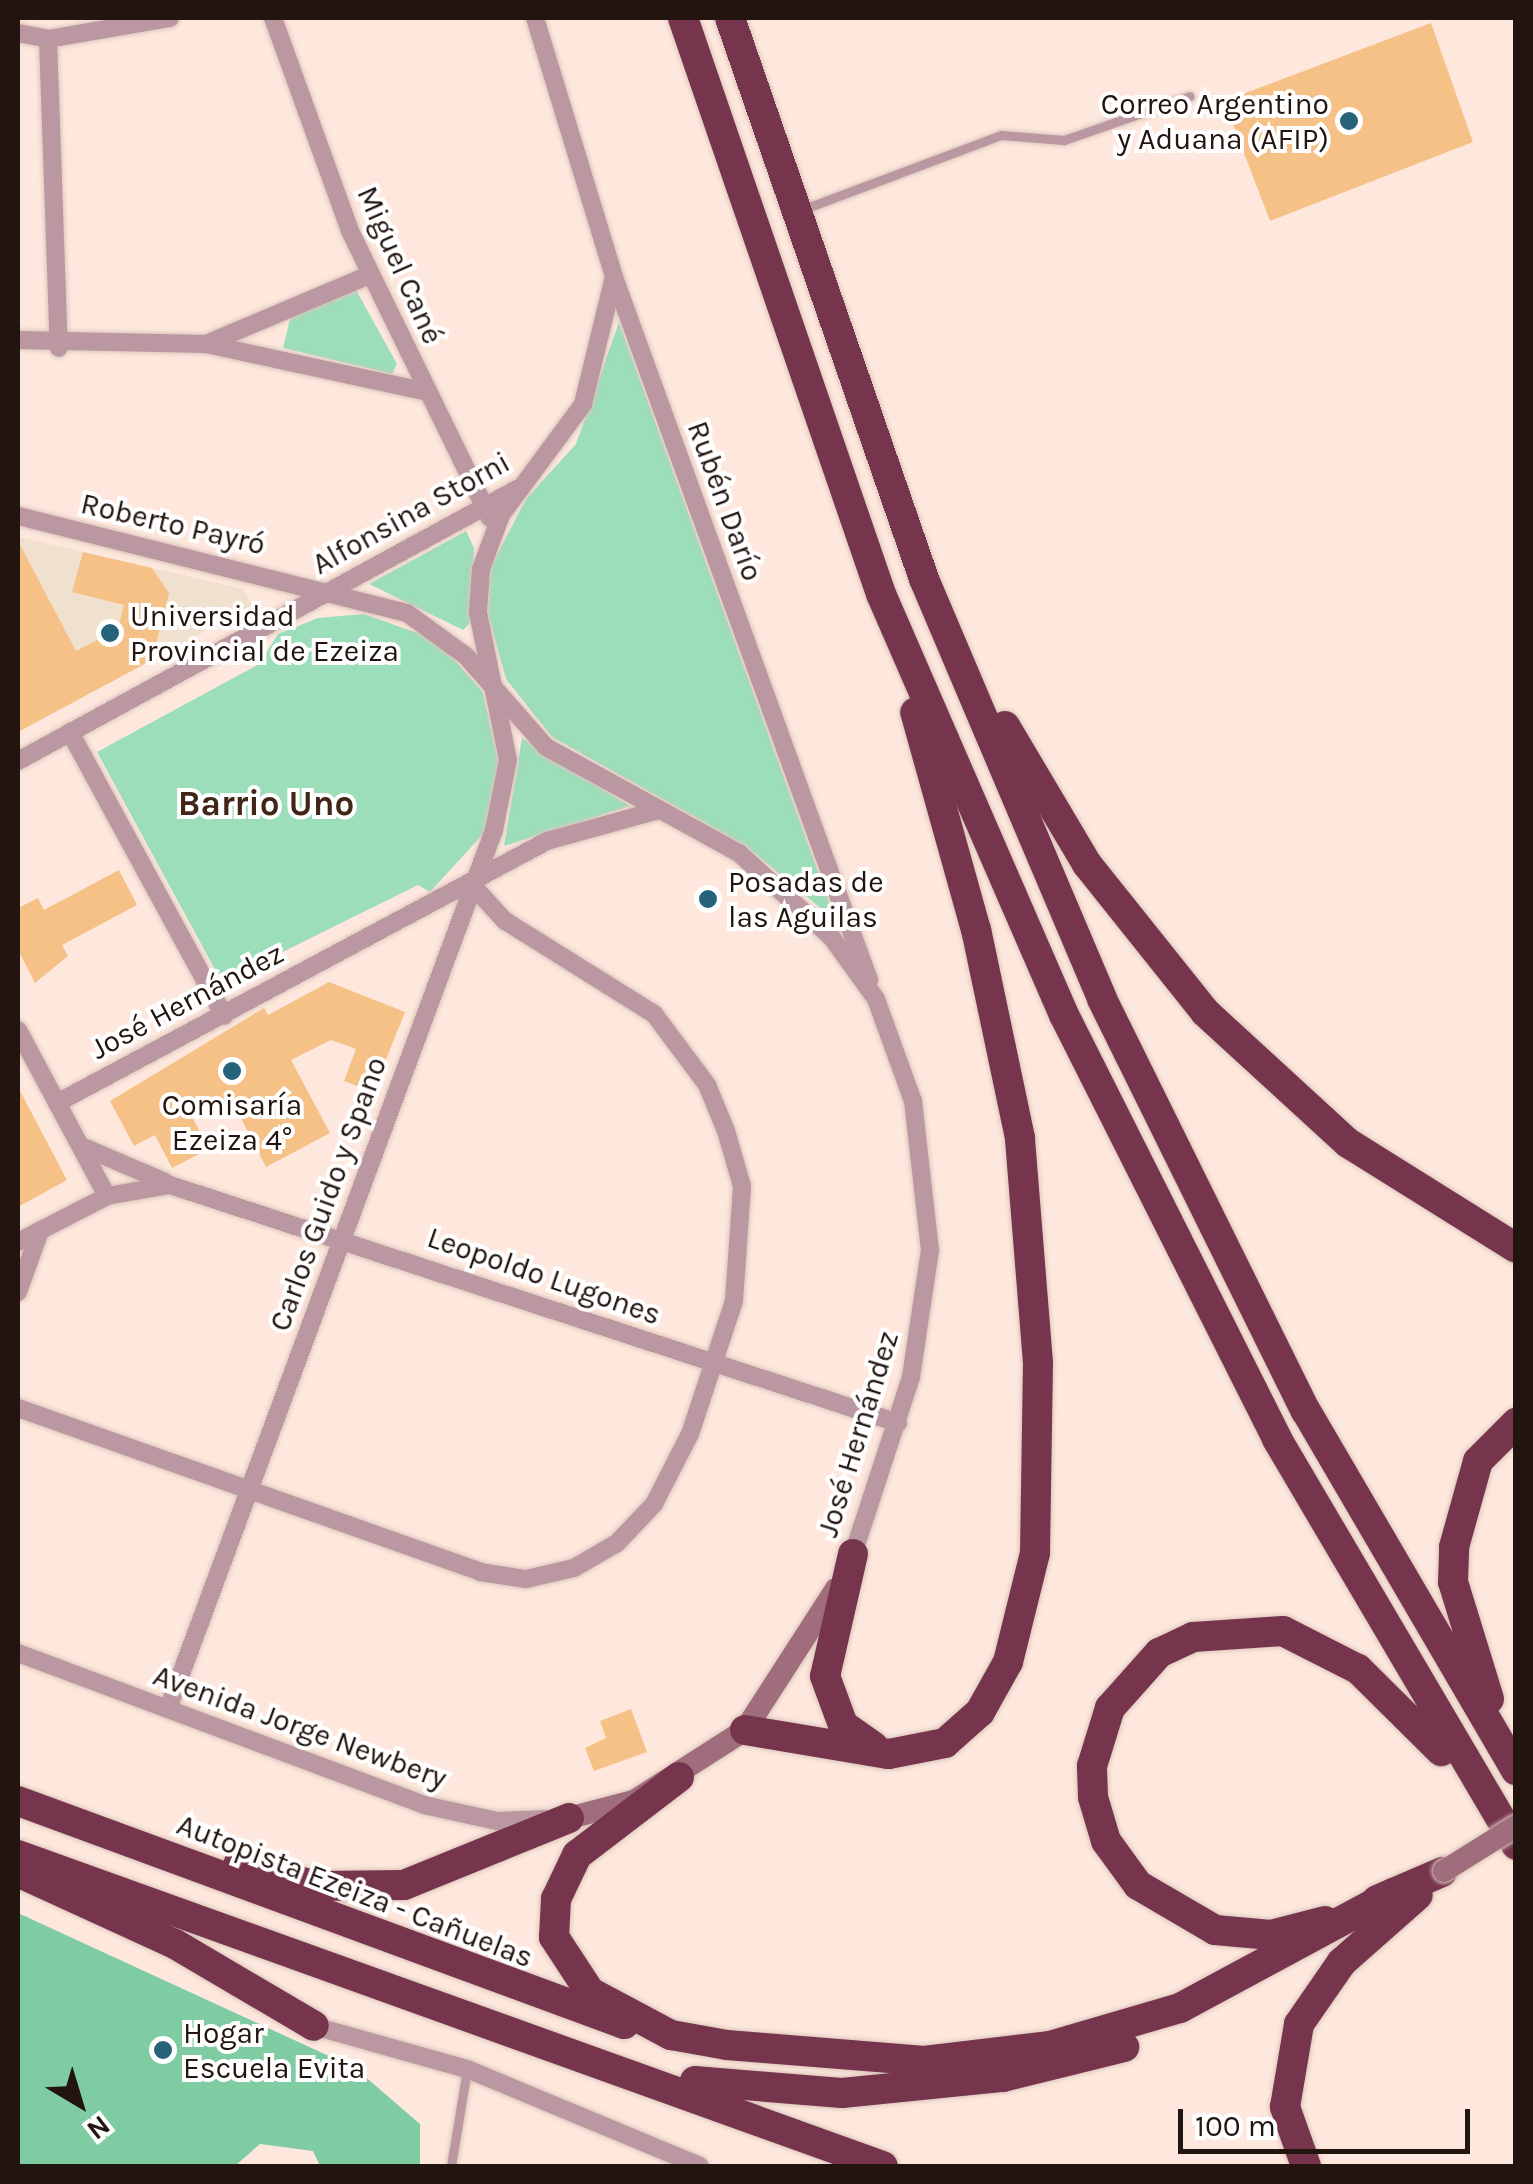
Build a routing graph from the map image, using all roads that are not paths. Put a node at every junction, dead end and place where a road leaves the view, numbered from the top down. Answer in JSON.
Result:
{"nodes":[{"id":1,"x":170,"y":18,"type":"edge"},
{"id":2,"x":273,"y":18,"type":"edge"},
{"id":3,"x":536,"y":18,"type":"edge"},
{"id":4,"x":683,"y":18,"type":"edge"},
{"id":5,"x":730,"y":18,"type":"edge"},
{"id":6,"x":18,"y":33,"type":"edge"},
{"id":7,"x":48,"y":38,"type":"junction"},
{"id":8,"x":1190,"y":96,"type":"dead end"},
{"id":9,"x":792,"y":214,"type":"junction"},
{"id":10,"x":369,"y":275,"type":"junction"},
{"id":11,"x":614,"y":277,"type":"junction"},
{"id":12,"x":18,"y":340,"type":"edge"},
{"id":13,"x":206,"y":344,"type":"junction"},
{"id":14,"x":59,"y":348,"type":"junction"},
{"id":15,"x":428,"y":392,"type":"junction"},
{"id":16,"x":528,"y":483,"type":"junction"},
{"id":17,"x":485,"y":506,"type":"junction"},
{"id":18,"x":18,"y":516,"type":"edge"},
{"id":19,"x":494,"y":527,"type":"junction"},
{"id":20,"x":924,"y":579,"type":"junction"},
{"id":21,"x":330,"y":588,"type":"junction"},
{"id":22,"x":880,"y":594,"type":"junction"},
{"id":23,"x":495,"y":694,"type":"junction"},
{"id":24,"x":70,"y":732,"type":"junction"},
{"id":25,"x":18,"y":761,"type":"edge"},
{"id":26,"x":660,"y":810,"type":"junction"},
{"id":27,"x":472,"y":885,"type":"junction"},
{"id":28,"x":876,"y":1000,"type":"junction"},
{"id":29,"x":224,"y":1016,"type":"junction"},
{"id":30,"x":18,"y":1030,"type":"edge"},
{"id":31,"x":57,"y":1103,"type":"junction"},
{"id":32,"x":82,"y":1146,"type":"junction"},
{"id":33,"x":170,"y":1185,"type":"junction"},
{"id":34,"x":107,"y":1196,"type":"junction"},
{"id":35,"x":40,"y":1231,"type":"junction"},
{"id":36,"x":341,"y":1236,"type":"junction"},
{"id":37,"x":18,"y":1242,"type":"edge"},
{"id":38,"x":1516,"y":1248,"type":"edge"},
{"id":39,"x":18,"y":1292,"type":"edge"},
{"id":40,"x":717,"y":1363,"type":"junction"},
{"id":41,"x":18,"y":1408,"type":"edge"},
{"id":42,"x":1516,"y":1423,"type":"edge"},
{"id":43,"x":898,"y":1424,"type":"junction"},
{"id":44,"x":248,"y":1491,"type":"junction"},
{"id":45,"x":852,"y":1554,"type":"junction"},
{"id":46,"x":18,"y":1653,"type":"edge"},
{"id":47,"x":168,"y":1709,"type":"junction"},
{"id":48,"x":745,"y":1730,"type":"junction"},
{"id":49,"x":889,"y":1754,"type":"junction"},
{"id":50,"x":1516,"y":1769,"type":"edge"},
{"id":51,"x":680,"y":1777,"type":"junction"},
{"id":52,"x":1484,"y":1797,"type":"junction"},
{"id":53,"x":18,"y":1802,"type":"edge"},
{"id":54,"x":569,"y":1818,"type":"junction"},
{"id":55,"x":1516,"y":1826,"type":"edge"},
{"id":56,"x":104,"y":1834,"type":"junction"},
{"id":57,"x":1516,"y":1845,"type":"edge"},
{"id":58,"x":18,"y":1856,"type":"edge"},
{"id":59,"x":18,"y":1872,"type":"edge"},
{"id":60,"x":1443,"y":1872,"type":"joint"},
{"id":61,"x":1400,"y":1900,"type":"junction"},
{"id":62,"x":314,"y":2026,"type":"joint"},
{"id":63,"x":671,"y":2035,"type":"junction"},
{"id":64,"x":600,"y":2058,"type":"junction"},
{"id":65,"x":468,"y":2069,"type":"junction"},
{"id":66,"x":451,"y":2166,"type":"edge"},
{"id":67,"x":699,"y":2166,"type":"edge"},
{"id":68,"x":883,"y":2166,"type":"edge"},
{"id":69,"x":1306,"y":2166,"type":"edge"}],
"edges":[{"from":1,"to":7,"type":"street"},
{"from":2,"to":10,"type":"street","name":"Miguel Cané"},
{"from":3,"to":11,"type":"street","name":"Rubén Darío"},
{"from":4,"to":22,"type":"highway"},
{"from":5,"to":9,"type":"highway"},
{"from":6,"to":7,"type":"street"},
{"from":7,"to":14,"type":"street"},
{"from":8,"to":9,"type":"lane"},
{"from":9,"to":20,"type":"highway"},
{"from":10,"to":13,"type":"street"},
{"from":10,"to":15,"type":"street","name":"Miguel Cané"},
{"from":11,"to":16,"type":"street","name":"Alfonsina Storni"},
{"from":11,"to":28,"type":"street","name":"Rubén Darío"},
{"from":12,"to":14,"type":"street"},
{"from":13,"to":14,"type":"street"},
{"from":13,"to":15,"type":"street"},
{"from":15,"to":17,"type":"street","name":"Miguel Cané"},
{"from":16,"to":17,"type":"street","name":"Alfonsina Storni"},
{"from":16,"to":19,"type":"street"},
{"from":17,"to":19,"type":"street","name":"Miguel Cané"},
{"from":17,"to":21,"type":"street","name":"Alfonsina Storni"},
{"from":18,"to":21,"type":"street","name":"Roberto Payró"},
{"from":19,"to":23,"type":"street","name":"Carlos Guido y Spano"},
{"from":20,"to":38,"type":"highway"},
{"from":20,"to":50,"type":"highway"},
{"from":21,"to":23,"type":"street","name":"Roberto Payró"},
{"from":21,"to":24,"type":"street","name":"Alfonsina Storni"},
{"from":22,"to":49,"type":"highway"},
{"from":22,"to":52,"type":"highway"},
{"from":23,"to":26,"type":"street","name":"Roberto Payró"},
{"from":23,"to":27,"type":"street","name":"Carlos Guido y Spano"},
{"from":24,"to":25,"type":"street","name":"Alfonsina Storni"},
{"from":24,"to":29,"type":"street"},
{"from":26,"to":27,"type":"street","name":"José Hernández"},
{"from":26,"to":28,"type":"street","name":"José Hernández"},
{"from":27,"to":29,"type":"street","name":"José Hernández"},
{"from":27,"to":36,"type":"street","name":"Carlos Guido y Spano"},
{"from":27,"to":40,"type":"street"},
{"from":28,"to":43,"type":"street","name":"José Hernández"},
{"from":29,"to":31,"type":"street","name":"José Hernández"},
{"from":30,"to":31,"type":"street"},
{"from":31,"to":32,"type":"street"},
{"from":32,"to":33,"type":"street","name":"Leopoldo Lugones"},
{"from":32,"to":34,"type":"street"},
{"from":33,"to":34,"type":"street","name":"Leopoldo Lugones"},
{"from":33,"to":36,"type":"street","name":"Leopoldo Lugones"},
{"from":34,"to":35,"type":"street","name":"Leopoldo Lugones"},
{"from":35,"to":37,"type":"street","name":"Leopoldo Lugones"},
{"from":35,"to":39,"type":"street"},
{"from":36,"to":40,"type":"street","name":"Leopoldo Lugones"},
{"from":36,"to":44,"type":"street","name":"Carlos Guido y Spano"},
{"from":40,"to":43,"type":"street","name":"Leopoldo Lugones"},
{"from":40,"to":44,"type":"street"},
{"from":41,"to":44,"type":"street"},
{"from":42,"to":50,"type":"highway"},
{"from":43,"to":45,"type":"street","name":"José Hernández"},
{"from":44,"to":47,"type":"street","name":"Carlos Guido y Spano"},
{"from":45,"to":48,"type":"street","name":"José Hernández"},
{"from":45,"to":49,"type":"highway"},
{"from":46,"to":47,"type":"street","name":"Avenida Jorge Newbery"},
{"from":47,"to":54,"type":"street","name":"Avenida Jorge Newbery"},
{"from":48,"to":49,"type":"highway"},
{"from":48,"to":51,"type":"street","name":"José Hernández"},
{"from":51,"to":54,"type":"street","name":"José Hernández"},
{"from":51,"to":63,"type":"highway"},
{"from":52,"to":57,"type":"highway"},
{"from":52,"to":61,"type":"highway"},
{"from":53,"to":56,"type":"highway","name":"Autopista Ezeiza - Cañuelas"},
{"from":54,"to":56,"type":"highway"},
{"from":55,"to":60,"type":"street","bridge":true},
{"from":56,"to":63,"type":"highway","name":"Autopista Ezeiza - Cañuelas"},
{"from":58,"to":64,"type":"highway"},
{"from":59,"to":62,"type":"highway"},
{"from":60,"to":61,"type":"highway"},
{"from":61,"to":63,"type":"highway"},
{"from":61,"to":64,"type":"highway"},
{"from":61,"to":69,"type":"highway"},
{"from":62,"to":65,"type":"street"},
{"from":64,"to":68,"type":"highway"},
{"from":65,"to":66,"type":"lane"},
{"from":65,"to":67,"type":"street"}]}
